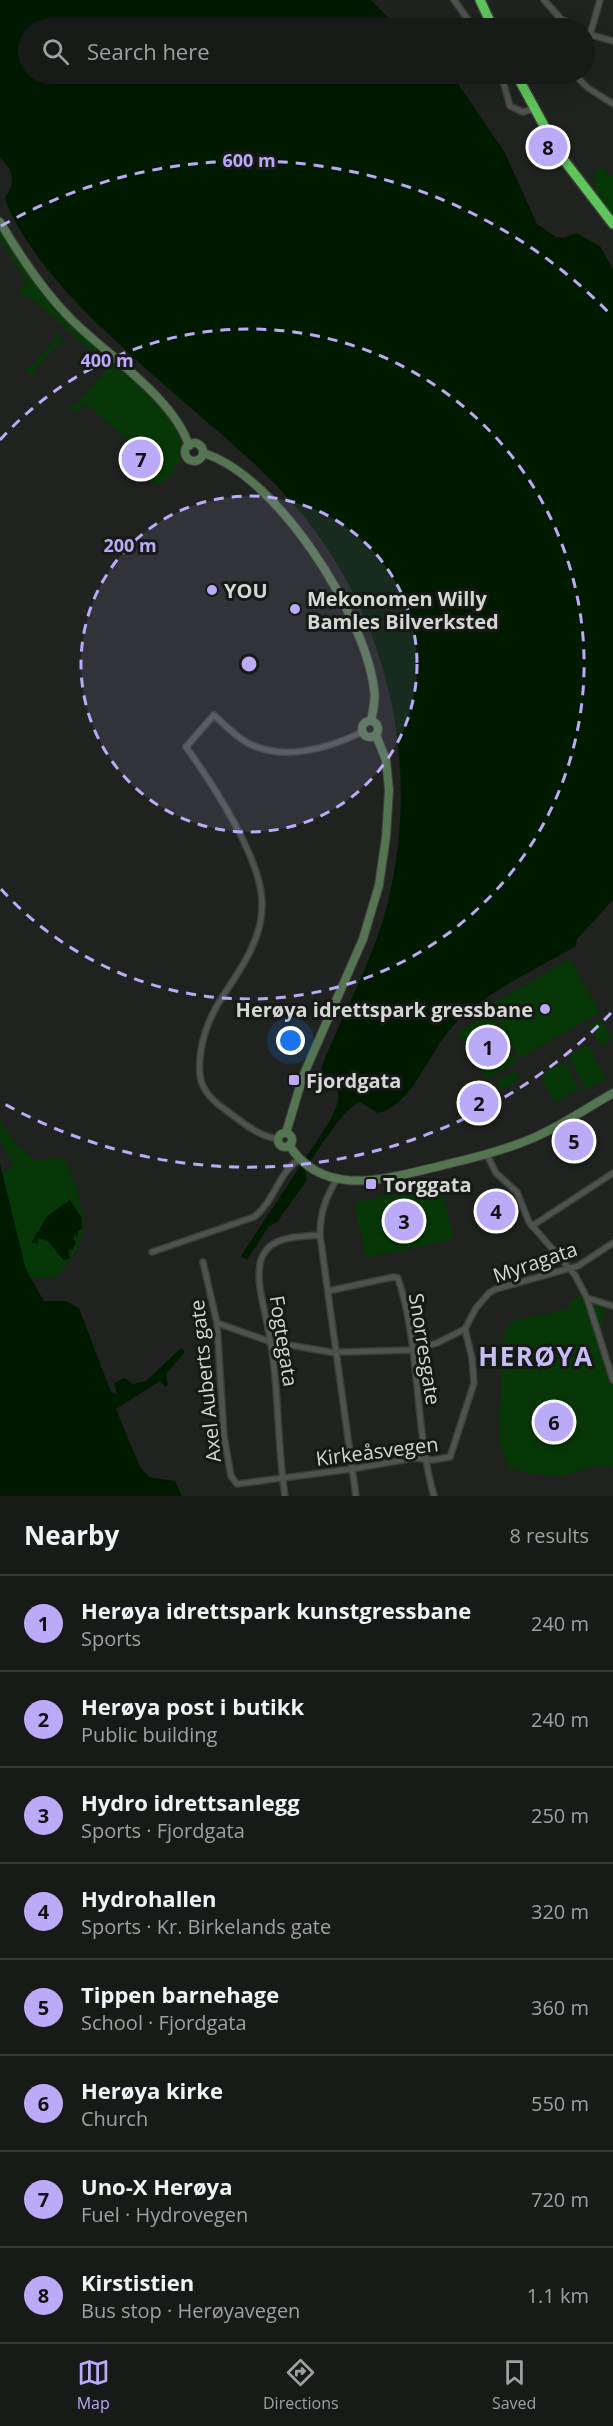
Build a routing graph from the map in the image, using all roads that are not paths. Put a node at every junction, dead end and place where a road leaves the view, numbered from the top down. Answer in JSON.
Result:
{"nodes":[{"id":1,"x":454,"y":0,"type":"edge"},
{"id":2,"x":480,"y":0,"type":"edge"},
{"id":3,"x":544,"y":0,"type":"edge"},
{"id":4,"x":600,"y":0,"type":"edge"},
{"id":5,"x":467,"y":18,"type":"edge"},
{"id":6,"x":488,"y":18,"type":"edge"},
{"id":7,"x":560,"y":18,"type":"edge"},
{"id":8,"x":593,"y":18,"type":"edge"},
{"id":9,"x":595,"y":36,"type":"edge"},
{"id":10,"x":613,"y":41,"type":"edge"},
{"id":11,"x":504,"y":84,"type":"edge"},
{"id":12,"x":521,"y":84,"type":"edge"},
{"id":13,"x":585,"y":84,"type":"edge"},
{"id":14,"x":613,"y":104,"type":"edge"},
{"id":15,"x":534,"y":109,"type":"junction"},
{"id":16,"x":0,"y":222,"type":"edge"},
{"id":17,"x":613,"y":224,"type":"edge"},
{"id":18,"x":189,"y":446,"type":"junction"},
{"id":19,"x":203,"y":453,"type":"junction"},
{"id":20,"x":371,"y":721,"type":"junction"},
{"id":21,"x":362,"y":732,"type":"junction"},
{"id":22,"x":376,"y":735,"type":"junction"},
{"id":23,"x":613,"y":1093,"type":"edge"},
{"id":24,"x":286,"y":1133,"type":"junction"},
{"id":25,"x":279,"y":1139,"type":"junction"},
{"id":26,"x":289,"y":1145,"type":"junction"},
{"id":27,"x":488,"y":1155,"type":"junction"},
{"id":28,"x":303,"y":1163,"type":"junction"},
{"id":29,"x":613,"y":1173,"type":"edge"},
{"id":30,"x":337,"y":1179,"type":"junction"},
{"id":31,"x":532,"y":1226,"type":"junction"},
{"id":32,"x":320,"y":1235,"type":"junction"},
{"id":33,"x":613,"y":1243,"type":"edge"},
{"id":34,"x":152,"y":1252,"type":"dead end"},
{"id":35,"x":203,"y":1262,"type":"dead end"},
{"id":36,"x":570,"y":1268,"type":"junction"},
{"id":37,"x":328,"y":1291,"type":"junction"},
{"id":38,"x":587,"y":1298,"type":"junction"},
{"id":39,"x":613,"y":1306,"type":"edge"},
{"id":40,"x":217,"y":1323,"type":"junction"},
{"id":41,"x":465,"y":1329,"type":"junction"},
{"id":42,"x":271,"y":1342,"type":"junction"},
{"id":43,"x":414,"y":1350,"type":"junction"},
{"id":44,"x":338,"y":1353,"type":"junction"},
{"id":45,"x":613,"y":1380,"type":"edge"},
{"id":46,"x":425,"y":1459,"type":"junction"},
{"id":47,"x":352,"y":1469,"type":"junction"},
{"id":48,"x":283,"y":1479,"type":"junction"},
{"id":49,"x":285,"y":1496,"type":"edge"},
{"id":50,"x":356,"y":1496,"type":"edge"},
{"id":51,"x":434,"y":1496,"type":"edge"}],
"edges":[{"from":1,"to":5,"type":"street"},
{"from":2,"to":6,"type":"highway"},
{"from":3,"to":7,"type":"street"},
{"from":4,"to":8,"type":"street"},
{"from":9,"to":10,"type":"street"},
{"from":11,"to":15,"type":"street"},
{"from":12,"to":15,"type":"highway"},
{"from":13,"to":14,"type":"street"},
{"from":15,"to":17,"type":"highway"},
{"from":16,"to":18,"type":"street"},
{"from":18,"to":19,"type":"street"},
{"from":18,"to":19,"type":"street"},
{"from":19,"to":20,"type":"street"},
{"from":20,"to":21,"type":"street"},
{"from":20,"to":22,"type":"street"},
{"from":21,"to":22,"type":"street"},
{"from":21,"to":25,"type":"street"},
{"from":22,"to":24,"type":"street"},
{"from":23,"to":27,"type":"street"},
{"from":24,"to":25,"type":"street"},
{"from":24,"to":26,"type":"street"},
{"from":25,"to":26,"type":"street"},
{"from":26,"to":28,"type":"street"},
{"from":27,"to":30,"type":"street"},
{"from":27,"to":31,"type":"street"},
{"from":28,"to":30,"type":"street"},
{"from":28,"to":34,"type":"street"},
{"from":29,"to":31,"type":"street"},
{"from":30,"to":32,"type":"street"},
{"from":31,"to":36,"type":"street"},
{"from":32,"to":37,"type":"street"},
{"from":32,"to":42,"type":"street","name":"Fogtegata"},
{"from":33,"to":36,"type":"street","name":"Myragata"},
{"from":35,"to":40,"type":"street","name":"Axel Auberts gate"},
{"from":36,"to":38,"type":"street"},
{"from":36,"to":41,"type":"street","name":"Myragata"},
{"from":37,"to":43,"type":"street","name":"Snorresgate"},
{"from":37,"to":44,"type":"street"},
{"from":38,"to":39,"type":"street"},
{"from":38,"to":45,"type":"street"},
{"from":40,"to":42,"type":"street"},
{"from":40,"to":48,"type":"street","name":"Axel Auberts gate"},
{"from":41,"to":43,"type":"street"},
{"from":41,"to":46,"type":"street","name":"Kirkeåsvegen"},
{"from":42,"to":44,"type":"street"},
{"from":42,"to":48,"type":"street","name":"Fogtegata"},
{"from":43,"to":44,"type":"street"},
{"from":43,"to":46,"type":"street","name":"Snorresgate"},
{"from":44,"to":47,"type":"street"},
{"from":46,"to":47,"type":"street","name":"Kirkeåsvegen"},
{"from":46,"to":51,"type":"street","name":"Snorresgate"},
{"from":47,"to":48,"type":"street","name":"Kirkeåsvegen"},
{"from":47,"to":50,"type":"street"},
{"from":48,"to":49,"type":"street","name":"Fogtegata"}]}
